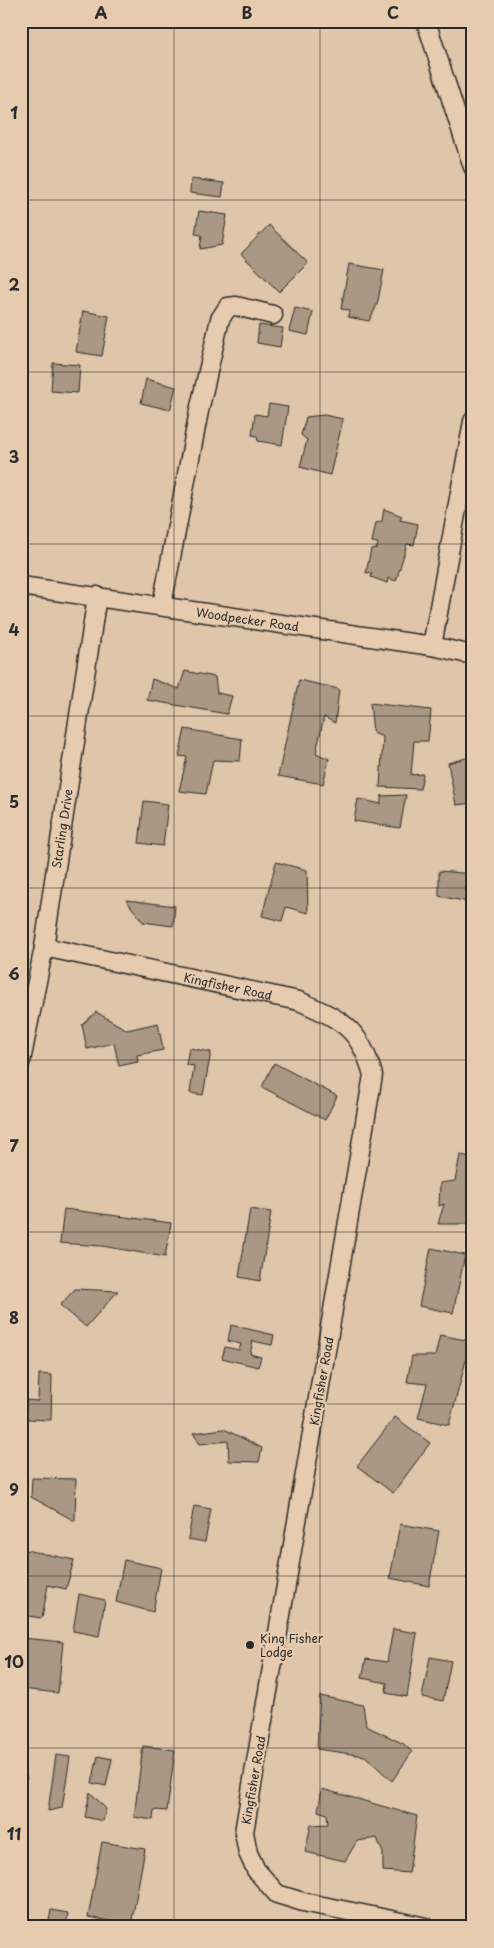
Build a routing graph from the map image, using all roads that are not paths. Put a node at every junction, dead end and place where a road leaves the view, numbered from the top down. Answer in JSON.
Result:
{"nodes":[{"id":1,"x":426,"y":21,"type":"edge"},
{"id":2,"x":473,"y":167,"type":"edge"},
{"id":3,"x":273,"y":315,"type":"dead end"},
{"id":4,"x":473,"y":422,"type":"edge"},
{"id":5,"x":21,"y":586,"type":"edge"},
{"id":6,"x":97,"y":596,"type":"junction"},
{"id":7,"x":162,"y":606,"type":"junction"},
{"id":8,"x":432,"y":646,"type":"junction"},
{"id":9,"x":473,"y":655,"type":"edge"},
{"id":10,"x":44,"y":947,"type":"junction"},
{"id":11,"x":21,"y":1061,"type":"edge"},
{"id":12,"x":426,"y":1927,"type":"edge"}],
"edges":[{"from":1,"to":2,"type":"street"},
{"from":3,"to":7,"type":"street"},
{"from":4,"to":8,"type":"street"},
{"from":5,"to":6,"type":"street","name":"Woodpecker Road"},
{"from":6,"to":7,"type":"street","name":"Woodpecker Road"},
{"from":6,"to":10,"type":"street","name":"Starling Drive"},
{"from":7,"to":8,"type":"street","name":"Woodpecker Road"},
{"from":8,"to":9,"type":"street","name":"Woodpecker Road"},
{"from":10,"to":11,"type":"street","name":"Starling Drive"},
{"from":10,"to":12,"type":"street","name":"Kingfisher Road"}]}
